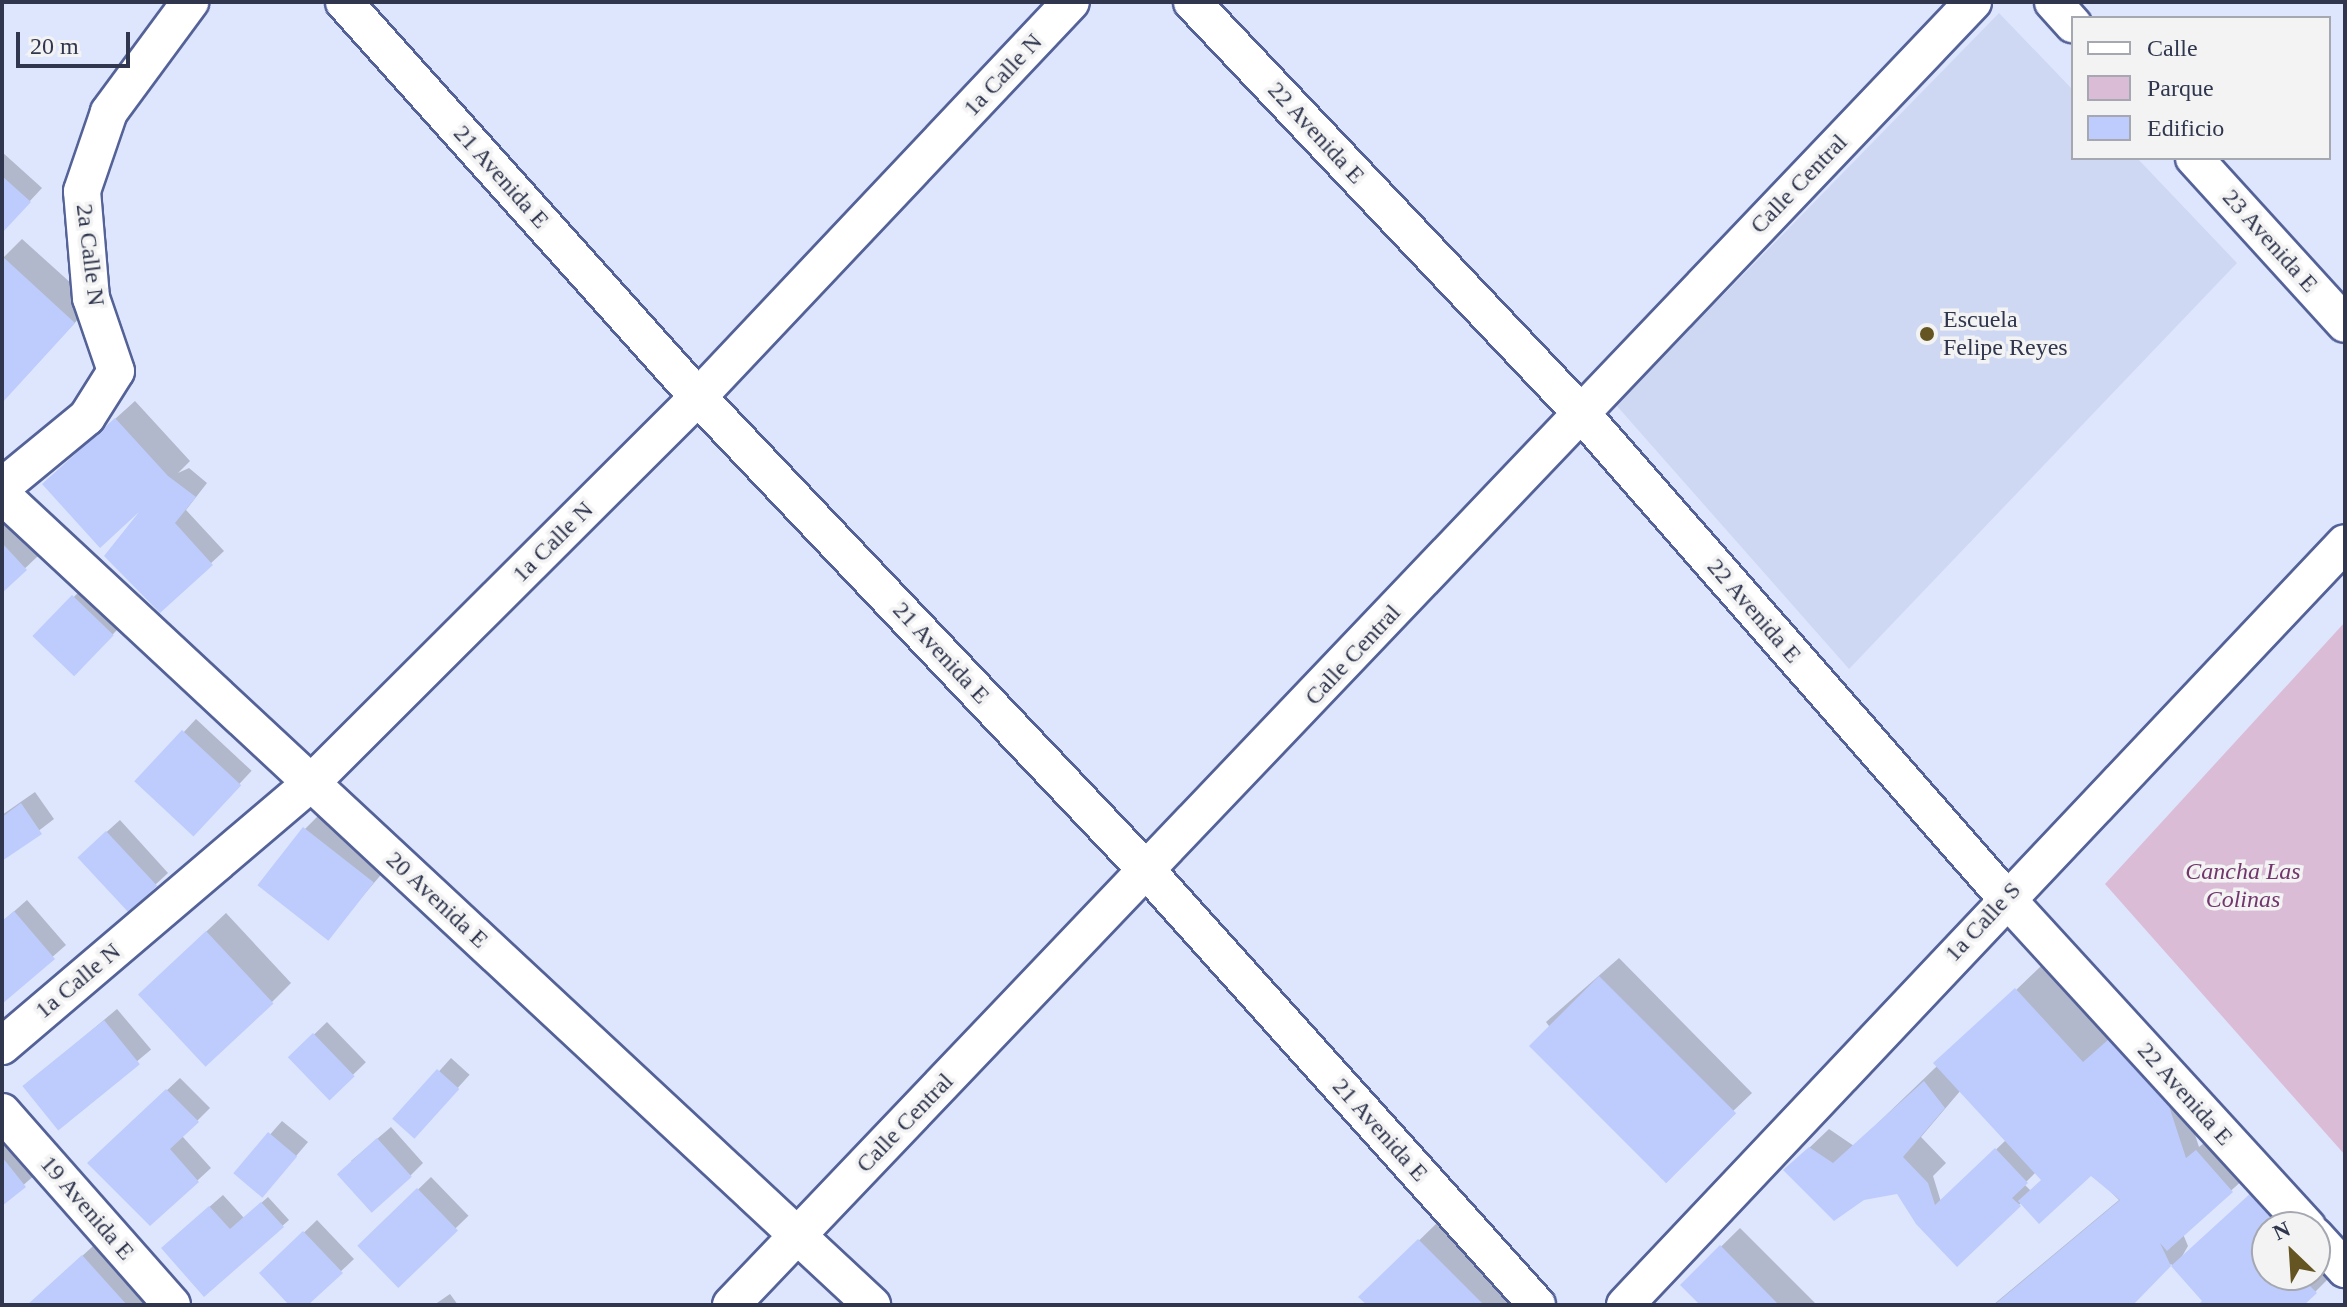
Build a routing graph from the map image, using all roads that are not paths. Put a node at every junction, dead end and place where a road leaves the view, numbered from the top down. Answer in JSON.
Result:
{"nodes":[{"id":1,"x":190,"y":2,"type":"edge"},
{"id":2,"x":344,"y":2,"type":"edge"},
{"id":3,"x":1071,"y":2,"type":"edge"},
{"id":4,"x":1192,"y":2,"type":"edge"},
{"id":5,"x":1973,"y":2,"type":"edge"},
{"id":6,"x":2053,"y":2,"type":"edge"},
{"id":7,"x":2071,"y":22,"type":"edge"},
{"id":8,"x":2196,"y":160,"type":"edge"},
{"id":9,"x":2345,"y":324,"type":"edge"},
{"id":10,"x":698,"y":397,"type":"junction"},
{"id":11,"x":1581,"y":413,"type":"junction"},
{"id":12,"x":2,"y":487,"type":"edge"},
{"id":13,"x":2,"y":495,"type":"edge"},
{"id":14,"x":2345,"y":543,"type":"edge"},
{"id":15,"x":311,"y":783,"type":"junction"},
{"id":16,"x":1148,"y":872,"type":"junction"},
{"id":17,"x":2006,"y":898,"type":"junction"},
{"id":18,"x":2,"y":1046,"type":"edge"},
{"id":19,"x":2,"y":1112,"type":"edge"},
{"id":20,"x":2292,"y":1211,"type":"edge"},
{"id":21,"x":797,"y":1235,"type":"junction"},
{"id":22,"x":2331,"y":1254,"type":"edge"},
{"id":23,"x":2345,"y":1269,"type":"edge"},
{"id":24,"x":172,"y":1305,"type":"edge"},
{"id":25,"x":731,"y":1305,"type":"edge"},
{"id":26,"x":872,"y":1305,"type":"edge"},
{"id":27,"x":1537,"y":1305,"type":"edge"},
{"id":28,"x":1625,"y":1305,"type":"edge"}],
"edges":[{"from":1,"to":12,"type":"street","name":"2a Calle N"},
{"from":2,"to":10,"type":"street","name":"21 Avenida E"},
{"from":3,"to":10,"type":"street","name":"1a Calle N"},
{"from":4,"to":11,"type":"street","name":"22 Avenida E"},
{"from":5,"to":11,"type":"street","name":"Calle Central"},
{"from":6,"to":7,"type":"street"},
{"from":8,"to":9,"type":"street","name":"23 Avenida E"},
{"from":10,"to":15,"type":"street","name":"1a Calle N"},
{"from":10,"to":16,"type":"street","name":"21 Avenida E"},
{"from":11,"to":16,"type":"street","name":"Calle Central"},
{"from":11,"to":17,"type":"street","name":"22 Avenida E"},
{"from":13,"to":15,"type":"street","name":"20 Avenida E"},
{"from":14,"to":17,"type":"street","name":"1a Calle S"},
{"from":15,"to":18,"type":"street","name":"1a Calle N"},
{"from":15,"to":21,"type":"street","name":"20 Avenida E"},
{"from":16,"to":21,"type":"street","name":"Calle Central"},
{"from":16,"to":27,"type":"street","name":"21 Avenida E"},
{"from":17,"to":20,"type":"street","name":"22 Avenida E"},
{"from":17,"to":28,"type":"street","name":"1a Calle S"},
{"from":19,"to":24,"type":"street","name":"19 Avenida E"},
{"from":21,"to":25,"type":"street","name":"Calle Central"},
{"from":21,"to":26,"type":"street","name":"20 Avenida E"},
{"from":22,"to":23,"type":"street"}]}
